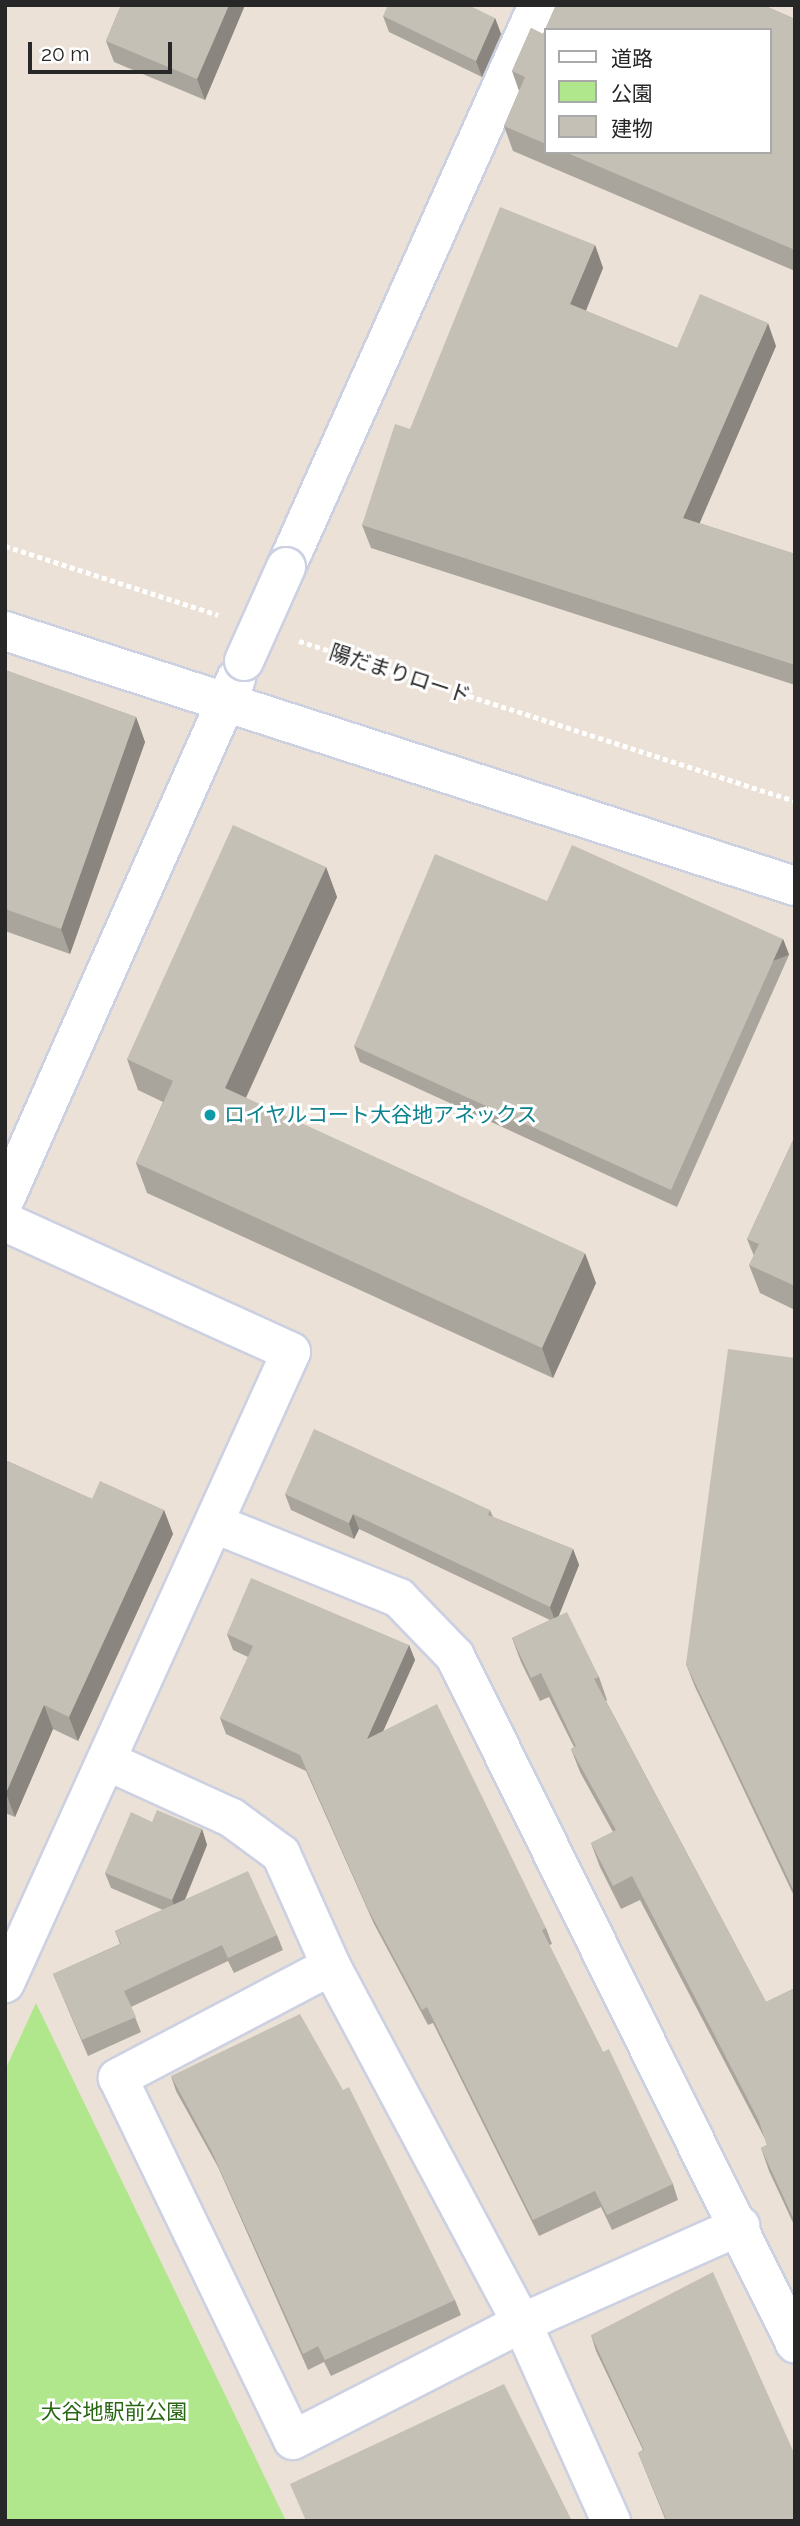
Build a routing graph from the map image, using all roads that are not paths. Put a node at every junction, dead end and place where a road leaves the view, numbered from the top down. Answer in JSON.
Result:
{"nodes":[{"id":1,"x":538,"y":5,"type":"edge"},
{"id":2,"x":5,"y":631,"type":"edge"},
{"id":3,"x":225,"y":703,"type":"junction"},
{"id":4,"x":795,"y":887,"type":"edge"},
{"id":5,"x":5,"y":1199,"type":"edge"},
{"id":6,"x":5,"y":1222,"type":"edge"},
{"id":7,"x":215,"y":1524,"type":"junction"},
{"id":8,"x":107,"y":1761,"type":"junction"},
{"id":9,"x":331,"y":1966,"type":"junction"},
{"id":10,"x":5,"y":1983,"type":"edge"},
{"id":11,"x":740,"y":2226,"type":"junction"},
{"id":12,"x":522,"y":2323,"type":"junction"},
{"id":13,"x":795,"y":2343,"type":"edge"},
{"id":14,"x":611,"y":2521,"type":"edge"}],
"edges":[{"from":1,"to":3,"type":"street","bridge":true},
{"from":2,"to":3,"type":"street"},
{"from":3,"to":4,"type":"street"},
{"from":3,"to":5,"type":"street"},
{"from":6,"to":7,"type":"street"},
{"from":7,"to":8,"type":"street"},
{"from":7,"to":11,"type":"street"},
{"from":8,"to":9,"type":"street"},
{"from":8,"to":10,"type":"street"},
{"from":9,"to":12,"type":"street"},
{"from":9,"to":12,"type":"street"},
{"from":11,"to":12,"type":"street"},
{"from":11,"to":13,"type":"street"},
{"from":12,"to":14,"type":"street"}]}
